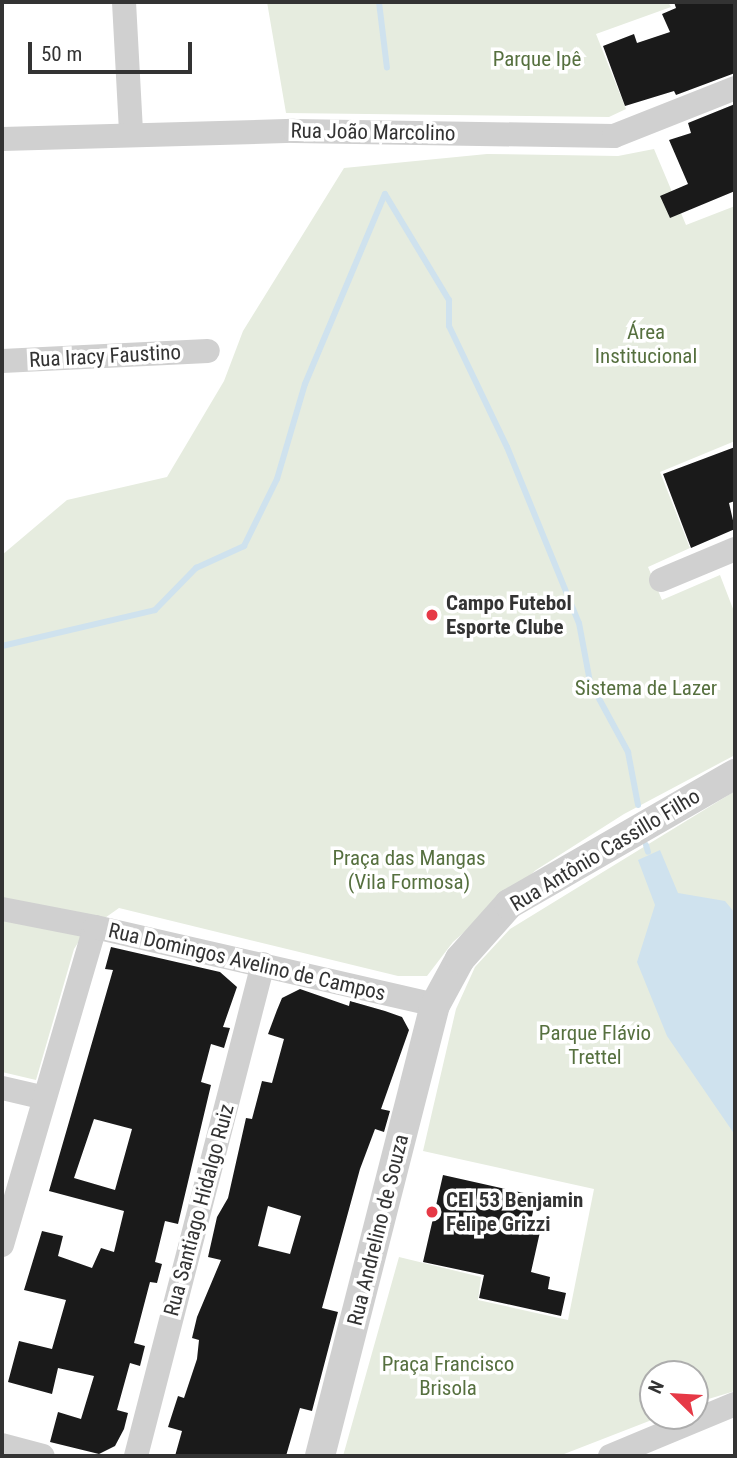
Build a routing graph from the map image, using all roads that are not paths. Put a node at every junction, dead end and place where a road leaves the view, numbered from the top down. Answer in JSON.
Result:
{"nodes":[{"id":1,"x":124,"y":2,"type":"edge"},
{"id":2,"x":735,"y":88,"type":"edge"},
{"id":3,"x":131,"y":133,"type":"junction"},
{"id":4,"x":2,"y":139,"type":"edge"},
{"id":5,"x":208,"y":351,"type":"dead end"},
{"id":6,"x":2,"y":361,"type":"edge"},
{"id":7,"x":735,"y":550,"type":"edge"},
{"id":8,"x":661,"y":580,"type":"dead end"},
{"id":9,"x":735,"y":774,"type":"edge"},
{"id":10,"x":2,"y":909,"type":"edge"},
{"id":11,"x":95,"y":927,"type":"junction"},
{"id":12,"x":263,"y":964,"type":"junction"},
{"id":13,"x":435,"y":1005,"type":"junction"},
{"id":14,"x":2,"y":1088,"type":"edge"},
{"id":15,"x":41,"y":1097,"type":"junction"},
{"id":16,"x":2,"y":1245,"type":"edge"},
{"id":17,"x":735,"y":1404,"type":"edge"},
{"id":18,"x":2,"y":1445,"type":"edge"},
{"id":19,"x":43,"y":1456,"type":"edge"},
{"id":20,"x":136,"y":1456,"type":"edge"},
{"id":21,"x":320,"y":1456,"type":"edge"},
{"id":22,"x":610,"y":1456,"type":"edge"}],
"edges":[{"from":1,"to":3,"type":"street"},
{"from":2,"to":3,"type":"street","name":"Rua João Marcolino"},
{"from":3,"to":4,"type":"street","name":"Rua João Marcolino"},
{"from":5,"to":6,"type":"street","name":"Rua Iracy Faustino"},
{"from":7,"to":8,"type":"street"},
{"from":9,"to":13,"type":"street","name":"Rua Antônio Cassillo Filho"},
{"from":10,"to":11,"type":"street"},
{"from":11,"to":12,"type":"street","name":"Rua Domingos Avelino de Campos"},
{"from":11,"to":15,"type":"street","name":"Rua Domingos Avelino de Campos"},
{"from":12,"to":13,"type":"street","name":"Rua Domingos Avelino de Campos"},
{"from":12,"to":20,"type":"street","name":"Rua Santiago Hidalgo Ruiz"},
{"from":13,"to":21,"type":"street","name":"Rua Andrelino de Souza"},
{"from":14,"to":15,"type":"street"},
{"from":15,"to":16,"type":"street","name":"Rua Domingos Avelino de Campos"},
{"from":17,"to":22,"type":"street"},
{"from":18,"to":19,"type":"street"}]}
